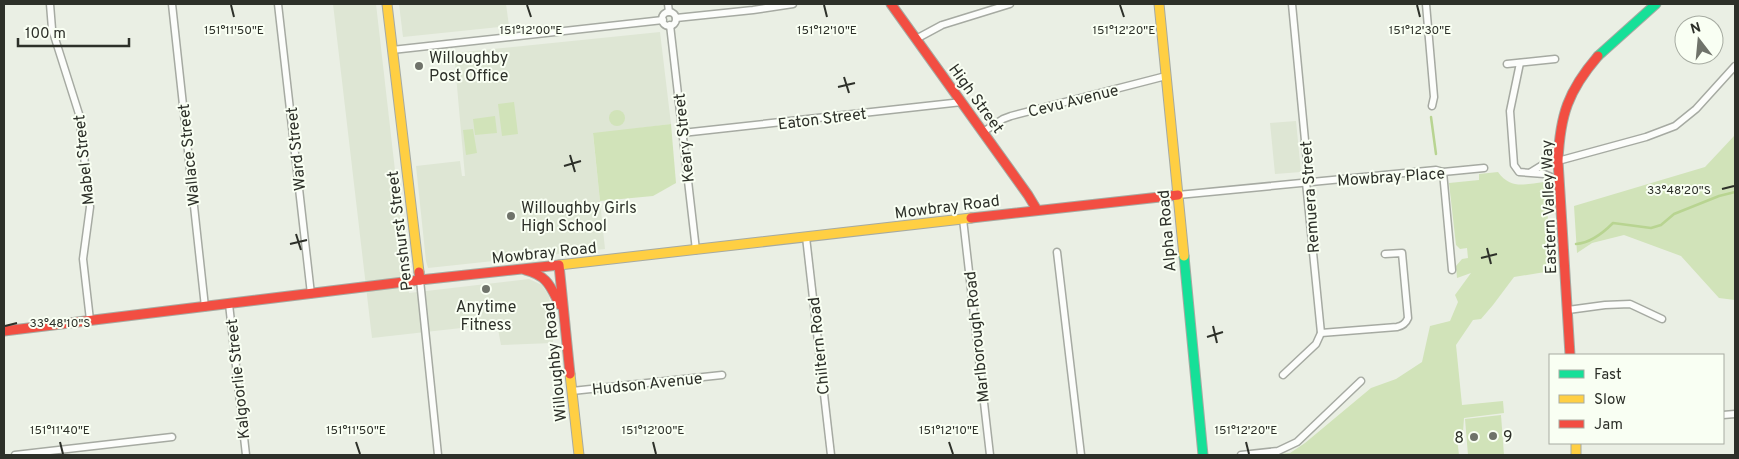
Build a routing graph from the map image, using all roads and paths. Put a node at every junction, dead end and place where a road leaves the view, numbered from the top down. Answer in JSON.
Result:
{"nodes":[{"id":1,"x":50,"y":4,"type":"edge"},
{"id":2,"x":172,"y":4,"type":"edge"},
{"id":3,"x":278,"y":4,"type":"edge"},
{"id":4,"x":387,"y":4,"type":"edge"},
{"id":5,"x":668,"y":4,"type":"edge"},
{"id":6,"x":793,"y":4,"type":"edge"},
{"id":7,"x":891,"y":4,"type":"edge"},
{"id":8,"x":1010,"y":4,"type":"edge"},
{"id":9,"x":1159,"y":4,"type":"edge"},
{"id":10,"x":1292,"y":4,"type":"edge"},
{"id":11,"x":1426,"y":4,"type":"edge"},
{"id":12,"x":1656,"y":4,"type":"edge"},
{"id":13,"x":669,"y":12,"type":"junction"},
{"id":14,"x":676,"y":18,"type":"junction"},
{"id":15,"x":663,"y":20,"type":"junction"},
{"id":16,"x":670,"y":26,"type":"junction"},
{"id":17,"x":916,"y":39,"type":"junction"},
{"id":18,"x":392,"y":50,"type":"junction"},
{"id":19,"x":1555,"y":59,"type":"dead end"},
{"id":20,"x":1520,"y":63,"type":"junction"},
{"id":21,"x":1508,"y":64,"type":"dead end"},
{"id":22,"x":1735,"y":66,"type":"edge"},
{"id":23,"x":1166,"y":76,"type":"junction"},
{"id":24,"x":962,"y":102,"type":"junction"},
{"id":25,"x":1432,"y":106,"type":"dead end"},
{"id":26,"x":983,"y":132,"type":"junction"},
{"id":27,"x":682,"y":133,"type":"junction"},
{"id":28,"x":1558,"y":148,"type":"junction"},
{"id":29,"x":1558,"y":160,"type":"junction"},
{"id":30,"x":1484,"y":168,"type":"dead end"},
{"id":31,"x":1443,"y":172,"type":"junction"},
{"id":32,"x":1530,"y":173,"type":"junction"},
{"id":33,"x":1558,"y":180,"type":"junction"},
{"id":34,"x":1306,"y":182,"type":"junction"},
{"id":35,"x":1178,"y":195,"type":"junction"},
{"id":36,"x":1038,"y":210,"type":"junction"},
{"id":37,"x":963,"y":219,"type":"junction"},
{"id":38,"x":806,"y":237,"type":"junction"},
{"id":39,"x":696,"y":250,"type":"junction"},
{"id":40,"x":1057,"y":252,"type":"dead end"},
{"id":41,"x":1385,"y":254,"type":"dead end"},
{"id":42,"x":559,"y":265,"type":"junction"},
{"id":43,"x":521,"y":269,"type":"junction"},
{"id":44,"x":1452,"y":270,"type":"dead end"},
{"id":45,"x":420,"y":280,"type":"junction"},
{"id":46,"x":311,"y":294,"type":"junction"},
{"id":47,"x":229,"y":304,"type":"junction"},
{"id":48,"x":205,"y":306,"type":"junction"},
{"id":49,"x":564,"y":310,"type":"junction"},
{"id":50,"x":1568,"y":310,"type":"junction"},
{"id":51,"x":1662,"y":319,"type":"dead end"},
{"id":52,"x":90,"y":320,"type":"junction"},
{"id":53,"x":4,"y":331,"type":"edge"},
{"id":54,"x":1321,"y":334,"type":"junction"},
{"id":55,"x":1570,"y":354,"type":"edge"},
{"id":56,"x":722,"y":375,"type":"dead end"},
{"id":57,"x":1283,"y":375,"type":"dead end"},
{"id":58,"x":1361,"y":381,"type":"dead end"},
{"id":59,"x":572,"y":392,"type":"junction"},
{"id":60,"x":172,"y":438,"type":"dead end"},
{"id":61,"x":16,"y":455,"type":"edge"},
{"id":62,"x":246,"y":455,"type":"edge"},
{"id":63,"x":438,"y":455,"type":"edge"},
{"id":64,"x":579,"y":455,"type":"edge"},
{"id":65,"x":830,"y":455,"type":"edge"},
{"id":66,"x":990,"y":455,"type":"edge"},
{"id":67,"x":1081,"y":455,"type":"edge"},
{"id":68,"x":1203,"y":455,"type":"edge"},
{"id":69,"x":1241,"y":455,"type":"edge"}],
"edges":[{"from":1,"to":52,"type":"street","name":"Mabel Street"},
{"from":2,"to":48,"type":"street","name":"Wallace Street"},
{"from":3,"to":46,"type":"street","name":"Ward Street"},
{"from":4,"to":18,"type":"main road","name":"Penshurst Street"},
{"from":5,"to":13,"type":"street"},
{"from":6,"to":14,"type":"street"},
{"from":7,"to":17,"type":"main road","name":"High Street"},
{"from":8,"to":17,"type":"street"},
{"from":9,"to":23,"type":"main road","name":"Alpha Road"},
{"from":10,"to":34,"type":"street","name":"Remuera Street"},
{"from":11,"to":25,"type":"street"},
{"from":12,"to":28,"type":"main road","name":"Eastern Valley Way"},
{"from":13,"to":14,"type":"street"},
{"from":13,"to":15,"type":"street"},
{"from":14,"to":16,"type":"street"},
{"from":15,"to":16,"type":"street"},
{"from":15,"to":18,"type":"street"},
{"from":16,"to":27,"type":"street","name":"Keary Street"},
{"from":17,"to":24,"type":"main road","name":"High Street"},
{"from":18,"to":45,"type":"main road","name":"Penshurst Street"},
{"from":19,"to":20,"type":"street"},
{"from":20,"to":21,"type":"street"},
{"from":20,"to":32,"type":"street"},
{"from":22,"to":29,"type":"street"},
{"from":23,"to":26,"type":"street","name":"Cevu Avenue"},
{"from":23,"to":35,"type":"main road","name":"Alpha Road"},
{"from":24,"to":26,"type":"main road","name":"High Street"},
{"from":24,"to":27,"type":"street","name":"Eaton Street"},
{"from":26,"to":36,"type":"main road","name":"High Street"},
{"from":27,"to":39,"type":"street","name":"Keary Street"},
{"from":28,"to":29,"type":"main road","name":"Eastern Valley Way"},
{"from":28,"to":32,"type":"street"},
{"from":29,"to":33,"type":"main road","name":"Eastern Valley Way"},
{"from":30,"to":31,"type":"street","name":"Mowbray Place"},
{"from":31,"to":34,"type":"street","name":"Mowbray Place"},
{"from":31,"to":44,"type":"street"},
{"from":32,"to":33,"type":"street"},
{"from":33,"to":50,"type":"main road","name":"Eastern Valley Way"},
{"from":34,"to":35,"type":"street","name":"Mowbray Place"},
{"from":34,"to":54,"type":"street","name":"Remuera Street"},
{"from":35,"to":36,"type":"main road","name":"Mowbray Road"},
{"from":35,"to":68,"type":"main road","name":"Alpha Road"},
{"from":36,"to":37,"type":"main road","name":"Mowbray Road"},
{"from":37,"to":38,"type":"main road","name":"Mowbray Road"},
{"from":37,"to":66,"type":"street","name":"Marlborough Road"},
{"from":38,"to":39,"type":"main road","name":"Mowbray Road"},
{"from":38,"to":65,"type":"street","name":"Chiltern Road"},
{"from":39,"to":42,"type":"main road","name":"Mowbray Road"},
{"from":40,"to":67,"type":"street"},
{"from":41,"to":54,"type":"street"},
{"from":42,"to":43,"type":"main road","name":"Mowbray Road"},
{"from":42,"to":49,"type":"main road","name":"Willoughby Road"},
{"from":43,"to":45,"type":"main road","name":"Mowbray Road"},
{"from":43,"to":49,"type":"main road"},
{"from":45,"to":46,"type":"main road","name":"Mowbray Road"},
{"from":45,"to":63,"type":"street","name":"Penshurst Street"},
{"from":46,"to":47,"type":"main road","name":"Mowbray Road"},
{"from":47,"to":48,"type":"main road","name":"Mowbray Road"},
{"from":47,"to":62,"type":"street","name":"Kalgoorlie Street"},
{"from":48,"to":52,"type":"main road","name":"Mowbray Road"},
{"from":49,"to":59,"type":"main road","name":"Willoughby Road"},
{"from":50,"to":51,"type":"street"},
{"from":50,"to":55,"type":"main road","name":"Eastern Valley Way"},
{"from":52,"to":53,"type":"main road","name":"Mowbray Road"},
{"from":54,"to":57,"type":"street"},
{"from":56,"to":59,"type":"street","name":"Hudson Avenue"},
{"from":58,"to":69,"type":"street"},
{"from":59,"to":64,"type":"main road","name":"Willoughby Road"},
{"from":60,"to":61,"type":"street"}]}
